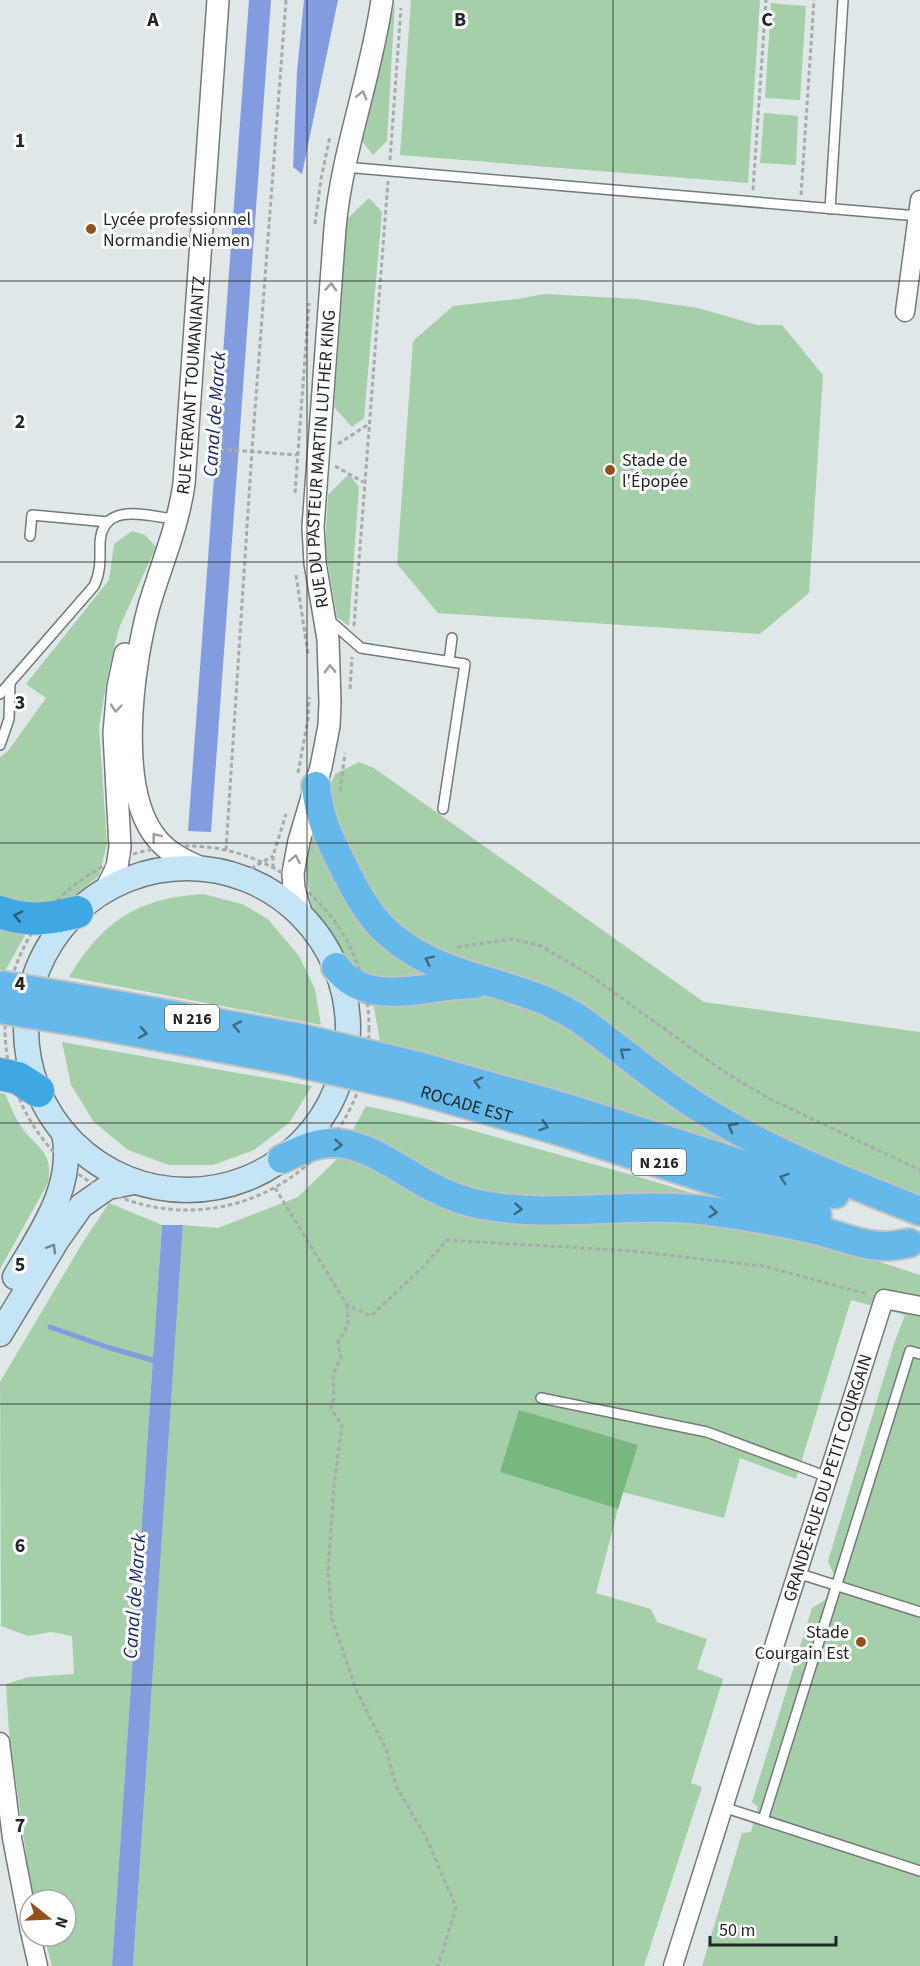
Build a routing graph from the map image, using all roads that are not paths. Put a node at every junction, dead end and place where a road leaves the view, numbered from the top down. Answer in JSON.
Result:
{"nodes":[{"id":1,"x":219,"y":0,"type":"edge"},
{"id":2,"x":382,"y":0,"type":"edge"},
{"id":3,"x":843,"y":0,"type":"edge"},
{"id":4,"x":344,"y":167,"type":"junction"},
{"id":5,"x":919,"y":208,"type":"edge"},
{"id":6,"x":830,"y":209,"type":"junction"},
{"id":7,"x":917,"y":239,"type":"edge"},
{"id":8,"x":905,"y":312,"type":"dead end"},
{"id":9,"x":178,"y":520,"type":"junction"},
{"id":10,"x":108,"y":522,"type":"junction"},
{"id":11,"x":30,"y":536,"type":"dead end"},
{"id":12,"x":167,"y":554,"type":"junction"},
{"id":13,"x":325,"y":616,"type":"junction"},
{"id":14,"x":452,"y":638,"type":"dead end"},
{"id":15,"x":449,"y":661,"type":"junction"},
{"id":16,"x":10,"y":682,"type":"junction"},
{"id":17,"x":0,"y":694,"type":"edge"},
{"id":18,"x":0,"y":745,"type":"edge"},
{"id":19,"x":328,"y":790,"type":"junction"},
{"id":20,"x":443,"y":809,"type":"dead end"},
{"id":21,"x":204,"y":869,"type":"junction"},
{"id":22,"x":105,"y":891,"type":"junction"},
{"id":23,"x":0,"y":912,"type":"edge"},
{"id":24,"x":77,"y":912,"type":"junction"},
{"id":25,"x":302,"y":916,"type":"junction"},
{"id":26,"x":336,"y":967,"type":"junction"},
{"id":27,"x":0,"y":985,"type":"edge"},
{"id":28,"x":504,"y":987,"type":"junction"},
{"id":29,"x":0,"y":1009,"type":"edge"},
{"id":30,"x":87,"y":1011,"type":"junction"},
{"id":31,"x":0,"y":1074,"type":"edge"},
{"id":32,"x":39,"y":1091,"type":"junction"},
{"id":33,"x":64,"y":1133,"type":"junction"},
{"id":34,"x":282,"y":1159,"type":"junction"},
{"id":35,"x":134,"y":1182,"type":"junction"},
{"id":36,"x":920,"y":1211,"type":"edge"},
{"id":37,"x":916,"y":1237,"type":"edge"},
{"id":38,"x":0,"y":1302,"type":"edge"},
{"id":39,"x":920,"y":1306,"type":"edge"},
{"id":40,"x":0,"y":1334,"type":"edge"},
{"id":41,"x":920,"y":1354,"type":"edge"},
{"id":42,"x":541,"y":1398,"type":"dead end"},
{"id":43,"x":828,"y":1477,"type":"junction"},
{"id":44,"x":797,"y":1573,"type":"junction"},
{"id":45,"x":837,"y":1585,"type":"junction"},
{"id":46,"x":920,"y":1612,"type":"edge"},
{"id":47,"x":0,"y":1742,"type":"edge"},
{"id":48,"x":723,"y":1807,"type":"junction"},
{"id":49,"x":763,"y":1820,"type":"junction"},
{"id":50,"x":920,"y":1870,"type":"edge"},
{"id":51,"x":21,"y":1888,"type":"edge"},
{"id":52,"x":34,"y":1948,"type":"edge"},
{"id":53,"x":38,"y":1966,"type":"edge"},
{"id":54,"x":673,"y":1966,"type":"edge"}],
"edges":[{"from":1,"to":9,"type":"street","name":"RUE YERVANT TOUMANIANTZ"},
{"from":4,"to":2,"type":"street","name":"RUE DU PASTEUR MARTIN LUTHER KING","one_way":true},
{"from":3,"to":6,"type":"lane"},
{"from":4,"to":6,"type":"lane"},
{"from":13,"to":4,"type":"street","name":"RUE DU PASTEUR MARTIN LUTHER KING","one_way":true},
{"from":5,"to":6,"type":"lane"},
{"from":5,"to":7,"type":"street"},
{"from":7,"to":8,"type":"street"},
{"from":9,"to":10,"type":"lane"},
{"from":9,"to":12,"type":"street","name":"RUE YERVANT TOUMANIANTZ"},
{"from":10,"to":11,"type":"lane"},
{"from":10,"to":16,"type":"lane"},
{"from":21,"to":12,"type":"street","name":"RUE YERVANT TOUMANIANTZ","one_way":true},
{"from":12,"to":22,"type":"street","name":"RUE YERVANT TOUMANIANTZ","one_way":true},
{"from":13,"to":15,"type":"lane"},
{"from":19,"to":13,"type":"street","name":"RUE DU PASTEUR MARTIN LUTHER KING","one_way":true},
{"from":14,"to":15,"type":"lane"},
{"from":15,"to":20,"type":"lane"},
{"from":16,"to":17,"type":"lane"},
{"from":16,"to":18,"type":"lane"},
{"from":25,"to":19,"type":"street","name":"RUE DU PASTEUR MARTIN LUTHER KING","one_way":true},
{"from":28,"to":19,"type":"highway","one_way":true},
{"from":21,"to":22,"type":"main road"},
{"from":21,"to":25,"type":"main road"},
{"from":22,"to":24,"type":"main road"},
{"from":24,"to":23,"type":"highway","one_way":true},
{"from":24,"to":32,"type":"main road"},
{"from":25,"to":26,"type":"main road"},
{"from":26,"to":28,"type":"highway"},
{"from":26,"to":34,"type":"main road"},
{"from":27,"to":30,"type":"highway","name":"ROCADE EST","number":"N 216","bridge":true},
{"from":36,"to":28,"type":"highway","one_way":true},
{"from":29,"to":30,"type":"highway","name":"ROCADE EST","number":"N 216","bridge":true},
{"from":30,"to":37,"type":"highway","name":"ROCADE EST","number":"N 216","bridge":true},
{"from":31,"to":32,"type":"highway"},
{"from":32,"to":33,"type":"main road"},
{"from":33,"to":35,"type":"main road"},
{"from":33,"to":38,"type":"main road"},
{"from":34,"to":35,"type":"main road"},
{"from":34,"to":37,"type":"highway","one_way":true},
{"from":40,"to":35,"type":"main road","one_way":true},
{"from":39,"to":43,"type":"street","name":"GRANDE-RUE DU PETIT COURGAIN"},
{"from":41,"to":45,"type":"lane"},
{"from":42,"to":43,"type":"lane"},
{"from":43,"to":44,"type":"street","name":"GRANDE-RUE DU PETIT COURGAIN"},
{"from":44,"to":45,"type":"lane"},
{"from":44,"to":48,"type":"street","name":"GRANDE-RUE DU PETIT COURGAIN"},
{"from":45,"to":46,"type":"lane"},
{"from":45,"to":49,"type":"lane"},
{"from":47,"to":51,"type":"street"},
{"from":48,"to":49,"type":"lane"},
{"from":48,"to":54,"type":"street","name":"GRANDE-RUE DU PETIT COURGAIN"},
{"from":49,"to":50,"type":"lane"},
{"from":52,"to":53,"type":"street"}]}
